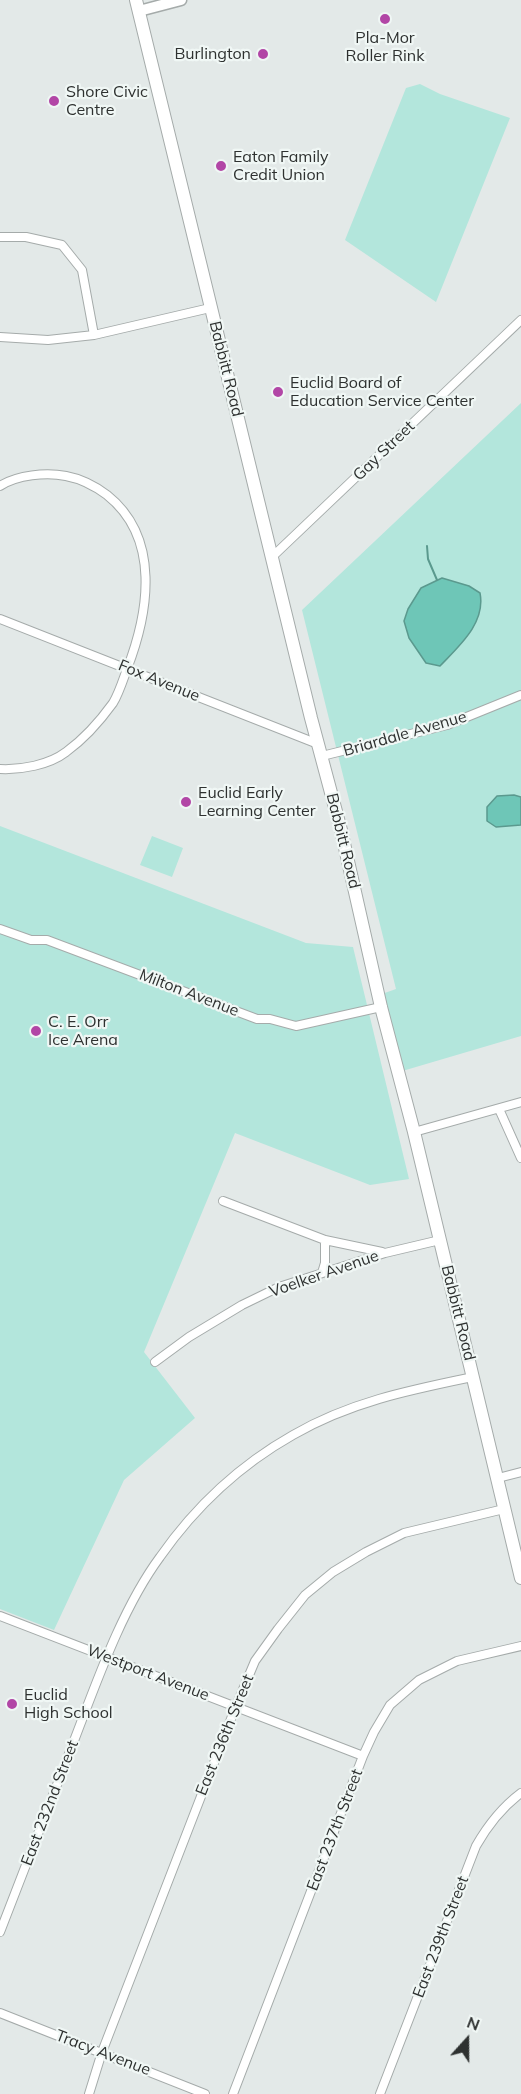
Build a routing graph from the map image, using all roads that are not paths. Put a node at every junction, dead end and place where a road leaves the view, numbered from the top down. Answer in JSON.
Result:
{"nodes":[{"id":1,"x":181,"y":0,"type":"edge"},
{"id":2,"x":137,"y":6,"type":"edge"},
{"id":3,"x":0,"y":237,"type":"edge"},
{"id":4,"x":210,"y":308,"type":"junction"},
{"id":5,"x":521,"y":320,"type":"edge"},
{"id":6,"x":94,"y":335,"type":"junction"},
{"id":7,"x":0,"y":337,"type":"edge"},
{"id":8,"x":0,"y":486,"type":"edge"},
{"id":9,"x":272,"y":557,"type":"junction"},
{"id":10,"x":0,"y":619,"type":"edge"},
{"id":11,"x":127,"y":668,"type":"junction"},
{"id":12,"x":521,"y":695,"type":"edge"},
{"id":13,"x":320,"y":750,"type":"junction"},
{"id":14,"x":0,"y":769,"type":"edge"},
{"id":15,"x":0,"y":929,"type":"edge"},
{"id":16,"x":381,"y":1006,"type":"junction"},
{"id":17,"x":521,"y":1102,"type":"edge"},
{"id":18,"x":499,"y":1109,"type":"junction"},
{"id":19,"x":414,"y":1132,"type":"junction"},
{"id":20,"x":521,"y":1158,"type":"edge"},
{"id":21,"x":223,"y":1201,"type":"dead end"},
{"id":22,"x":325,"y":1240,"type":"junction"},
{"id":23,"x":440,"y":1240,"type":"junction"},
{"id":24,"x":385,"y":1253,"type":"junction"},
{"id":25,"x":322,"y":1273,"type":"junction"},
{"id":26,"x":155,"y":1362,"type":"dead end"},
{"id":27,"x":473,"y":1377,"type":"junction"},
{"id":28,"x":521,"y":1472,"type":"edge"},
{"id":29,"x":498,"y":1478,"type":"junction"},
{"id":30,"x":504,"y":1509,"type":"junction"},
{"id":31,"x":521,"y":1578,"type":"edge"},
{"id":32,"x":0,"y":1616,"type":"edge"},
{"id":33,"x":521,"y":1646,"type":"edge"},
{"id":34,"x":107,"y":1658,"type":"junction"},
{"id":35,"x":236,"y":1706,"type":"junction"},
{"id":36,"x":363,"y":1756,"type":"junction"},
{"id":37,"x":521,"y":1793,"type":"edge"},
{"id":38,"x":0,"y":1932,"type":"edge"},
{"id":39,"x":0,"y":2013,"type":"edge"},
{"id":40,"x":102,"y":2052,"type":"junction"},
{"id":41,"x":89,"y":2094,"type":"edge"},
{"id":42,"x":205,"y":2094,"type":"edge"},
{"id":43,"x":233,"y":2094,"type":"edge"},
{"id":44,"x":380,"y":2094,"type":"edge"}],
"edges":[{"from":1,"to":2,"type":"street"},
{"from":2,"to":4,"type":"main road","name":"Babbitt Road"},
{"from":3,"to":6,"type":"street"},
{"from":4,"to":6,"type":"street"},
{"from":4,"to":9,"type":"main road","name":"Babbitt Road"},
{"from":5,"to":9,"type":"street","name":"Gay Street"},
{"from":6,"to":7,"type":"street"},
{"from":8,"to":11,"type":"street"},
{"from":9,"to":13,"type":"main road","name":"Babbitt Road"},
{"from":10,"to":11,"type":"street","name":"Fox Avenue"},
{"from":11,"to":13,"type":"street","name":"Fox Avenue"},
{"from":11,"to":14,"type":"street"},
{"from":12,"to":13,"type":"street","name":"Briardale Avenue"},
{"from":13,"to":16,"type":"main road","name":"Babbitt Road"},
{"from":15,"to":16,"type":"street","name":"Milton Avenue"},
{"from":16,"to":19,"type":"main road","name":"Babbitt Road"},
{"from":17,"to":18,"type":"street"},
{"from":18,"to":19,"type":"street"},
{"from":18,"to":20,"type":"street"},
{"from":19,"to":23,"type":"main road","name":"Babbitt Road"},
{"from":21,"to":22,"type":"street"},
{"from":22,"to":24,"type":"street"},
{"from":22,"to":25,"type":"street"},
{"from":23,"to":24,"type":"street","name":"Voelker Avenue"},
{"from":23,"to":27,"type":"main road","name":"Babbitt Road"},
{"from":24,"to":25,"type":"street","name":"Voelker Avenue"},
{"from":25,"to":26,"type":"street","name":"Voelker Avenue"},
{"from":27,"to":29,"type":"main road","name":"Babbitt Road"},
{"from":27,"to":34,"type":"street","name":"East 232nd Street"},
{"from":28,"to":29,"type":"street"},
{"from":29,"to":30,"type":"main road","name":"Babbitt Road"},
{"from":30,"to":31,"type":"main road","name":"Babbitt Road"},
{"from":30,"to":35,"type":"street","name":"East 236th Street"},
{"from":32,"to":34,"type":"street","name":"Westport Avenue"},
{"from":33,"to":36,"type":"street","name":"East 237th Street"},
{"from":34,"to":35,"type":"street","name":"Westport Avenue"},
{"from":34,"to":38,"type":"street","name":"East 232nd Street"},
{"from":35,"to":36,"type":"street","name":"Westport Avenue"},
{"from":35,"to":40,"type":"street","name":"East 236th Street"},
{"from":36,"to":43,"type":"street","name":"East 237th Street"},
{"from":37,"to":44,"type":"street","name":"East 239th Street"},
{"from":39,"to":40,"type":"street","name":"Tracy Avenue"},
{"from":40,"to":41,"type":"street","name":"East 236th Street"},
{"from":40,"to":42,"type":"street","name":"Tracy Avenue"}]}
